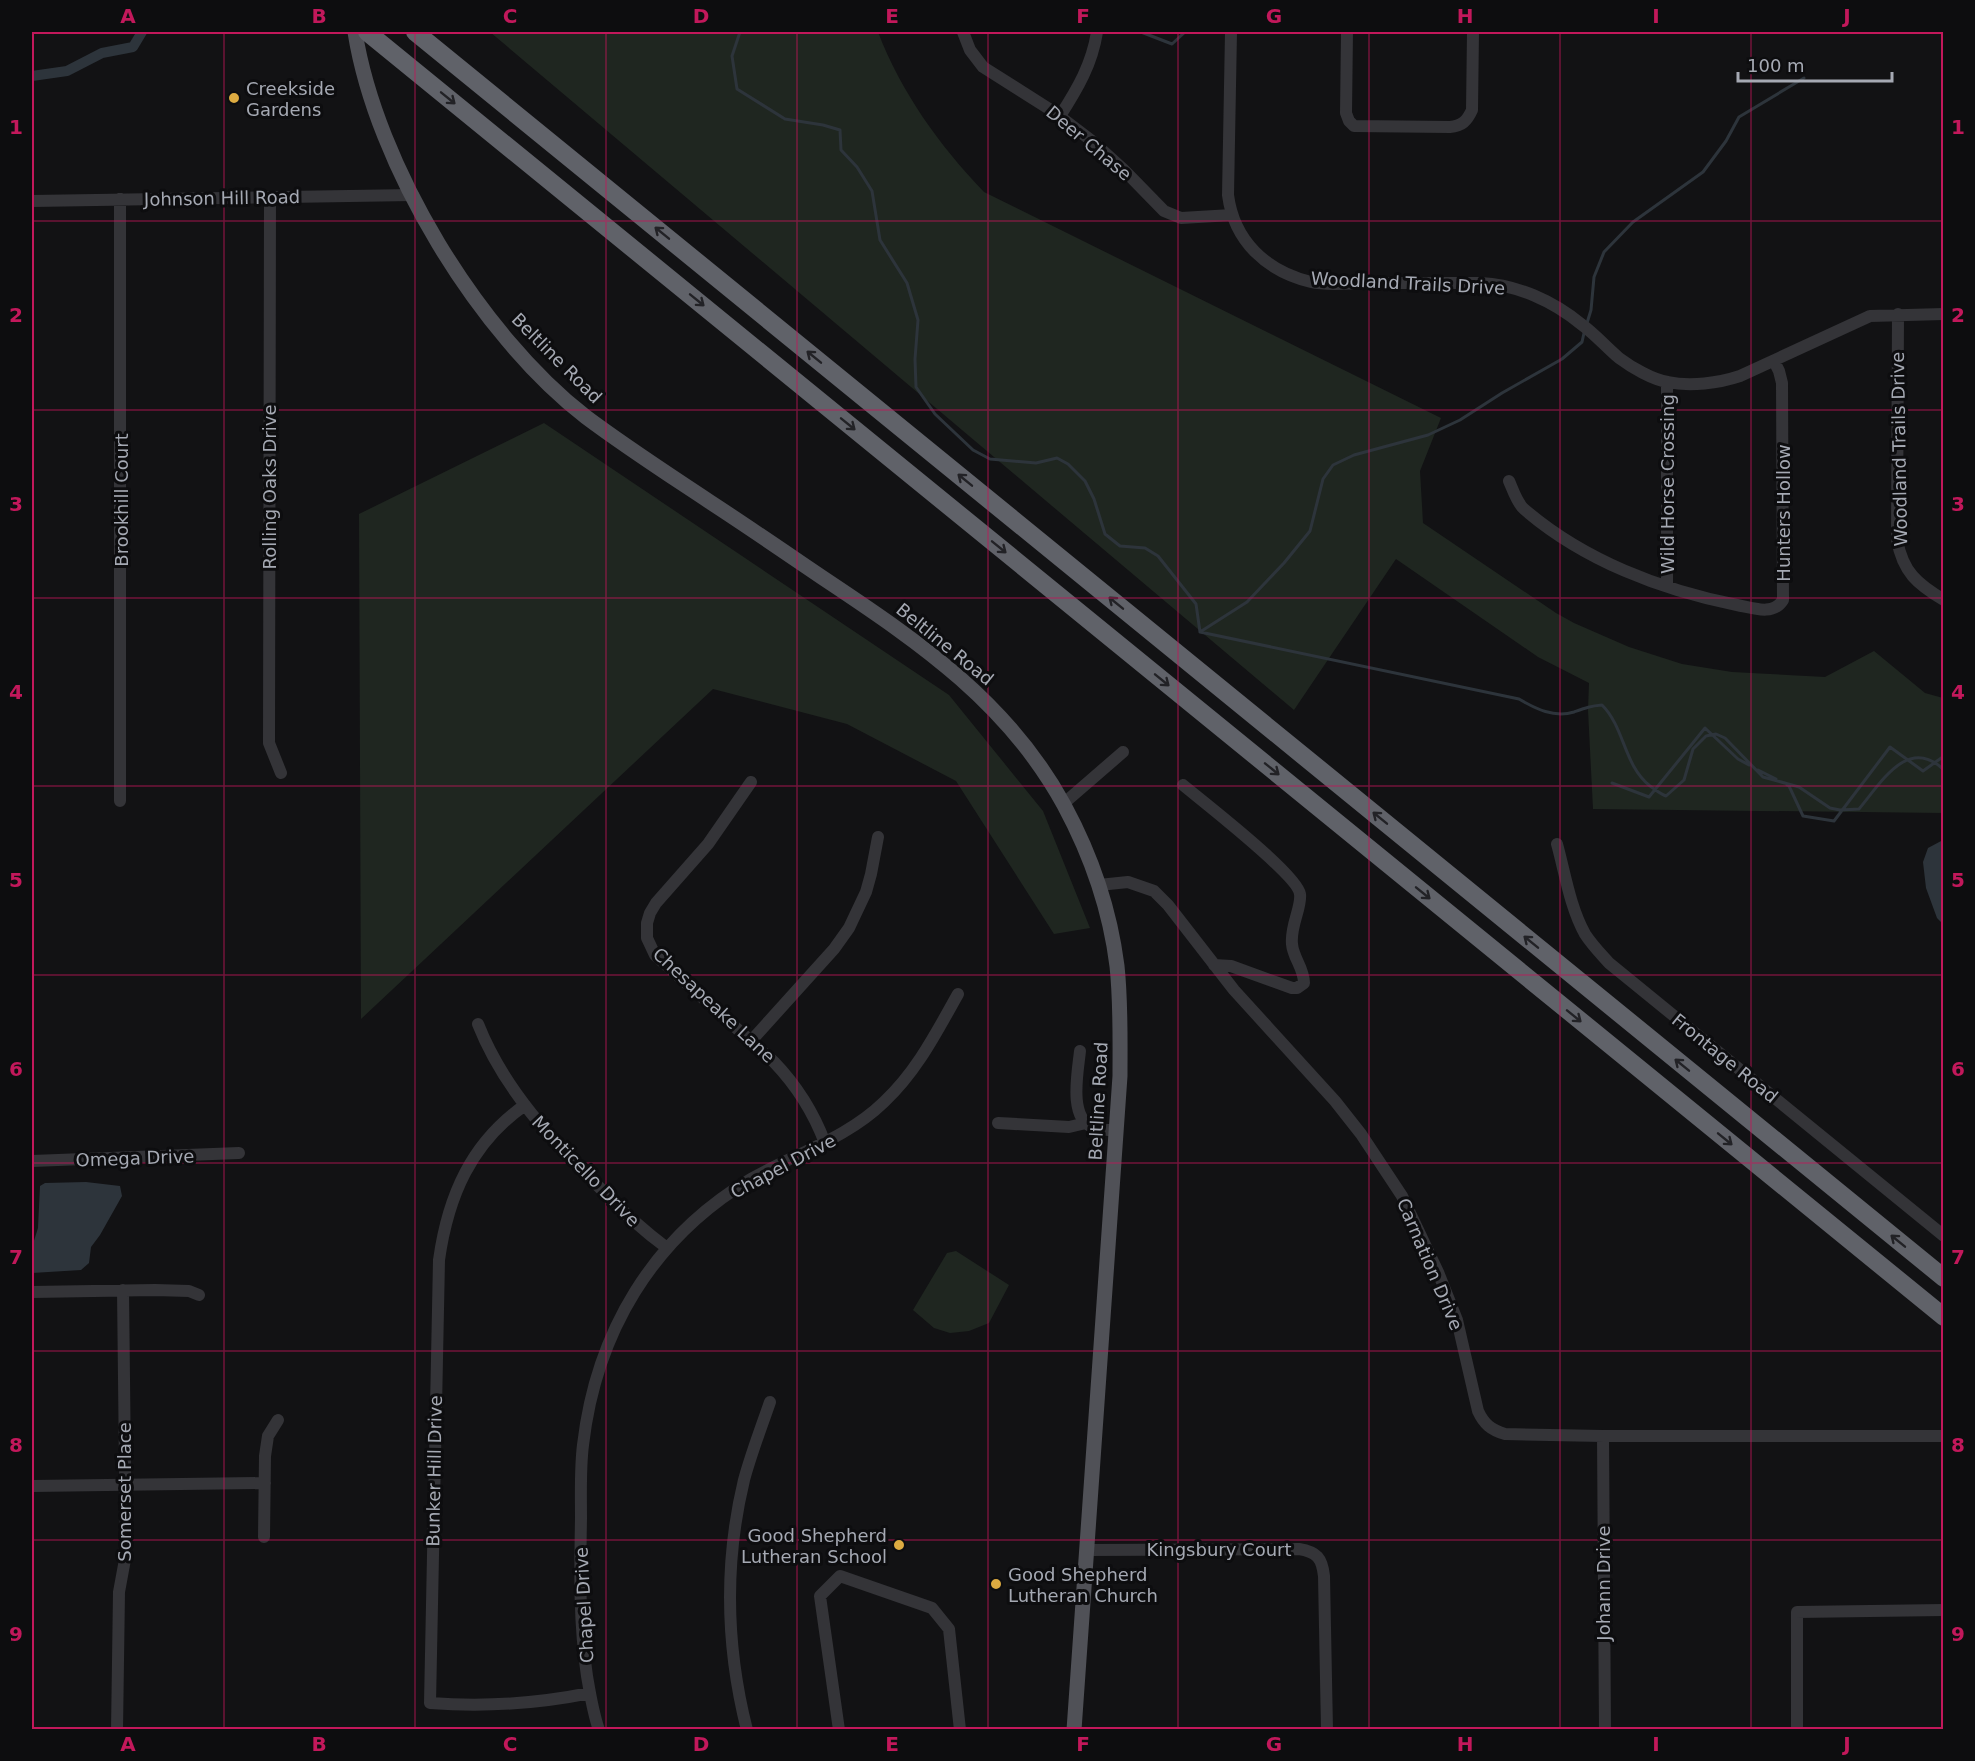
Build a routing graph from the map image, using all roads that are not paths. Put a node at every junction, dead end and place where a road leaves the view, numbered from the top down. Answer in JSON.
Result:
{"nodes":[{"id":1,"x":355,"y":32,"type":"edge"},
{"id":2,"x":367,"y":32,"type":"edge"},
{"id":3,"x":415,"y":32,"type":"edge"},
{"id":4,"x":963,"y":32,"type":"edge"},
{"id":5,"x":1097,"y":32,"type":"edge"},
{"id":6,"x":1231,"y":32,"type":"edge"},
{"id":7,"x":1347,"y":32,"type":"edge"},
{"id":8,"x":1473,"y":32,"type":"edge"},
{"id":9,"x":1060,"y":116,"type":"junction"},
{"id":10,"x":413,"y":195,"type":"junction"},
{"id":11,"x":270,"y":198,"type":"junction"},
{"id":12,"x":120,"y":200,"type":"junction"},
{"id":13,"x":32,"y":201,"type":"edge"},
{"id":14,"x":1232,"y":216,"type":"junction"},
{"id":15,"x":1898,"y":314,"type":"junction"},
{"id":16,"x":1944,"y":314,"type":"edge"},
{"id":17,"x":1774,"y":361,"type":"junction"},
{"id":18,"x":1667,"y":382,"type":"junction"},
{"id":19,"x":1509,"y":481,"type":"dead end"},
{"id":20,"x":1667,"y":586,"type":"junction"},
{"id":21,"x":1944,"y":600,"type":"edge"},
{"id":22,"x":1123,"y":752,"type":"dead end"},
{"id":23,"x":281,"y":773,"type":"dead end"},
{"id":24,"x":751,"y":782,"type":"dead end"},
{"id":25,"x":1183,"y":785,"type":"dead end"},
{"id":26,"x":120,"y":801,"type":"dead end"},
{"id":27,"x":1064,"y":804,"type":"junction"},
{"id":28,"x":878,"y":837,"type":"dead end"},
{"id":29,"x":1557,"y":844,"type":"dead end"},
{"id":30,"x":1099,"y":885,"type":"junction"},
{"id":31,"x":1214,"y":965,"type":"junction"},
{"id":32,"x":958,"y":994,"type":"dead end"},
{"id":33,"x":478,"y":1024,"type":"dead end"},
{"id":34,"x":751,"y":1041,"type":"junction"},
{"id":35,"x":1080,"y":1051,"type":"dead end"},
{"id":36,"x":525,"y":1106,"type":"junction"},
{"id":37,"x":998,"y":1123,"type":"dead end"},
{"id":38,"x":1086,"y":1123,"type":"junction"},
{"id":39,"x":1117,"y":1131,"type":"junction"},
{"id":40,"x":825,"y":1143,"type":"junction"},
{"id":41,"x":239,"y":1153,"type":"dead end"},
{"id":42,"x":32,"y":1161,"type":"edge"},
{"id":43,"x":1944,"y":1236,"type":"edge"},
{"id":44,"x":667,"y":1248,"type":"junction"},
{"id":45,"x":1944,"y":1278,"type":"edge"},
{"id":46,"x":123,"y":1290,"type":"junction"},
{"id":47,"x":32,"y":1292,"type":"edge"},
{"id":48,"x":199,"y":1295,"type":"dead end"},
{"id":49,"x":1944,"y":1317,"type":"edge"},
{"id":50,"x":770,"y":1402,"type":"dead end"},
{"id":51,"x":278,"y":1420,"type":"dead end"},
{"id":52,"x":1603,"y":1436,"type":"junction"},
{"id":53,"x":1944,"y":1436,"type":"edge"},
{"id":54,"x":265,"y":1483,"type":"junction"},
{"id":55,"x":126,"y":1484,"type":"junction"},
{"id":56,"x":32,"y":1486,"type":"edge"},
{"id":57,"x":264,"y":1537,"type":"dead end"},
{"id":58,"x":1087,"y":1550,"type":"junction"},
{"id":59,"x":1944,"y":1610,"type":"edge"},
{"id":60,"x":590,"y":1694,"type":"junction"},
{"id":61,"x":117,"y":1730,"type":"edge"},
{"id":62,"x":599,"y":1730,"type":"edge"},
{"id":63,"x":747,"y":1730,"type":"edge"},
{"id":64,"x":839,"y":1730,"type":"edge"},
{"id":65,"x":960,"y":1730,"type":"edge"},
{"id":66,"x":1074,"y":1730,"type":"edge"},
{"id":67,"x":1327,"y":1730,"type":"edge"},
{"id":68,"x":1605,"y":1730,"type":"edge"},
{"id":69,"x":1797,"y":1730,"type":"edge"}],
"edges":[{"from":1,"to":10,"type":"main road","name":"Beltline Road"},
{"from":2,"to":49,"type":"highway","one_way":true},
{"from":45,"to":3,"type":"highway","one_way":true},
{"from":4,"to":9,"type":"street","name":"Deer Chase"},
{"from":5,"to":9,"type":"street"},
{"from":6,"to":14,"type":"street","name":"Woodland Trails Drive"},
{"from":7,"to":8,"type":"street"},
{"from":9,"to":14,"type":"street","name":"Deer Chase"},
{"from":10,"to":11,"type":"street","name":"Johnson Hill Road"},
{"from":10,"to":27,"type":"main road","name":"Beltline Road"},
{"from":11,"to":12,"type":"street","name":"Johnson Hill Road"},
{"from":11,"to":23,"type":"street","name":"Rolling Oaks Drive"},
{"from":12,"to":13,"type":"street","name":"Johnson Hill Road"},
{"from":12,"to":26,"type":"street","name":"Brookhill Court"},
{"from":14,"to":18,"type":"street","name":"Woodland Trails Drive"},
{"from":15,"to":16,"type":"street","name":"Woodland Trails Drive"},
{"from":15,"to":17,"type":"street","name":"Woodland Trails Drive"},
{"from":15,"to":21,"type":"street","name":"Woodland Trails Drive"},
{"from":17,"to":18,"type":"street","name":"Woodland Trails Drive"},
{"from":17,"to":20,"type":"street","name":"Hunters Hollow"},
{"from":18,"to":20,"type":"street","name":"Wild Horse Crossing"},
{"from":19,"to":20,"type":"street","name":"Hunters Hollow"},
{"from":22,"to":27,"type":"street"},
{"from":24,"to":34,"type":"street","name":"Chesapeake Lane"},
{"from":25,"to":31,"type":"street"},
{"from":27,"to":30,"type":"main road","name":"Beltline Road"},
{"from":28,"to":34,"type":"street"},
{"from":29,"to":43,"type":"street","name":"Frontage Road"},
{"from":30,"to":31,"type":"street","name":"Carnation Drive"},
{"from":30,"to":39,"type":"main road","name":"Beltline Road"},
{"from":31,"to":52,"type":"street","name":"Carnation Drive"},
{"from":32,"to":40,"type":"street","name":"Chapel Drive"},
{"from":33,"to":36,"type":"street","name":"Monticello Drive"},
{"from":34,"to":40,"type":"street","name":"Chesapeake Lane"},
{"from":35,"to":38,"type":"street"},
{"from":36,"to":44,"type":"street","name":"Monticello Drive"},
{"from":36,"to":60,"type":"street","name":"Bunker Hill Drive"},
{"from":37,"to":38,"type":"street"},
{"from":38,"to":39,"type":"street"},
{"from":39,"to":58,"type":"main road","name":"Beltline Road"},
{"from":40,"to":44,"type":"street","name":"Chapel Drive"},
{"from":41,"to":42,"type":"street","name":"Omega Drive"},
{"from":44,"to":60,"type":"street","name":"Chapel Drive"},
{"from":46,"to":47,"type":"street"},
{"from":46,"to":48,"type":"street"},
{"from":46,"to":55,"type":"street","name":"Somerset Place"},
{"from":50,"to":63,"type":"street"},
{"from":51,"to":54,"type":"street"},
{"from":52,"to":53,"type":"street","name":"Carnation Drive"},
{"from":52,"to":68,"type":"street","name":"Johann Drive"},
{"from":54,"to":55,"type":"street"},
{"from":54,"to":57,"type":"street"},
{"from":55,"to":56,"type":"street"},
{"from":55,"to":61,"type":"street","name":"Somerset Place"},
{"from":58,"to":66,"type":"main road","name":"Beltline Road"},
{"from":58,"to":67,"type":"street","name":"Kingsbury Court"},
{"from":59,"to":69,"type":"street"},
{"from":60,"to":62,"type":"street","name":"Chapel Drive"},
{"from":64,"to":65,"type":"street"}]}
